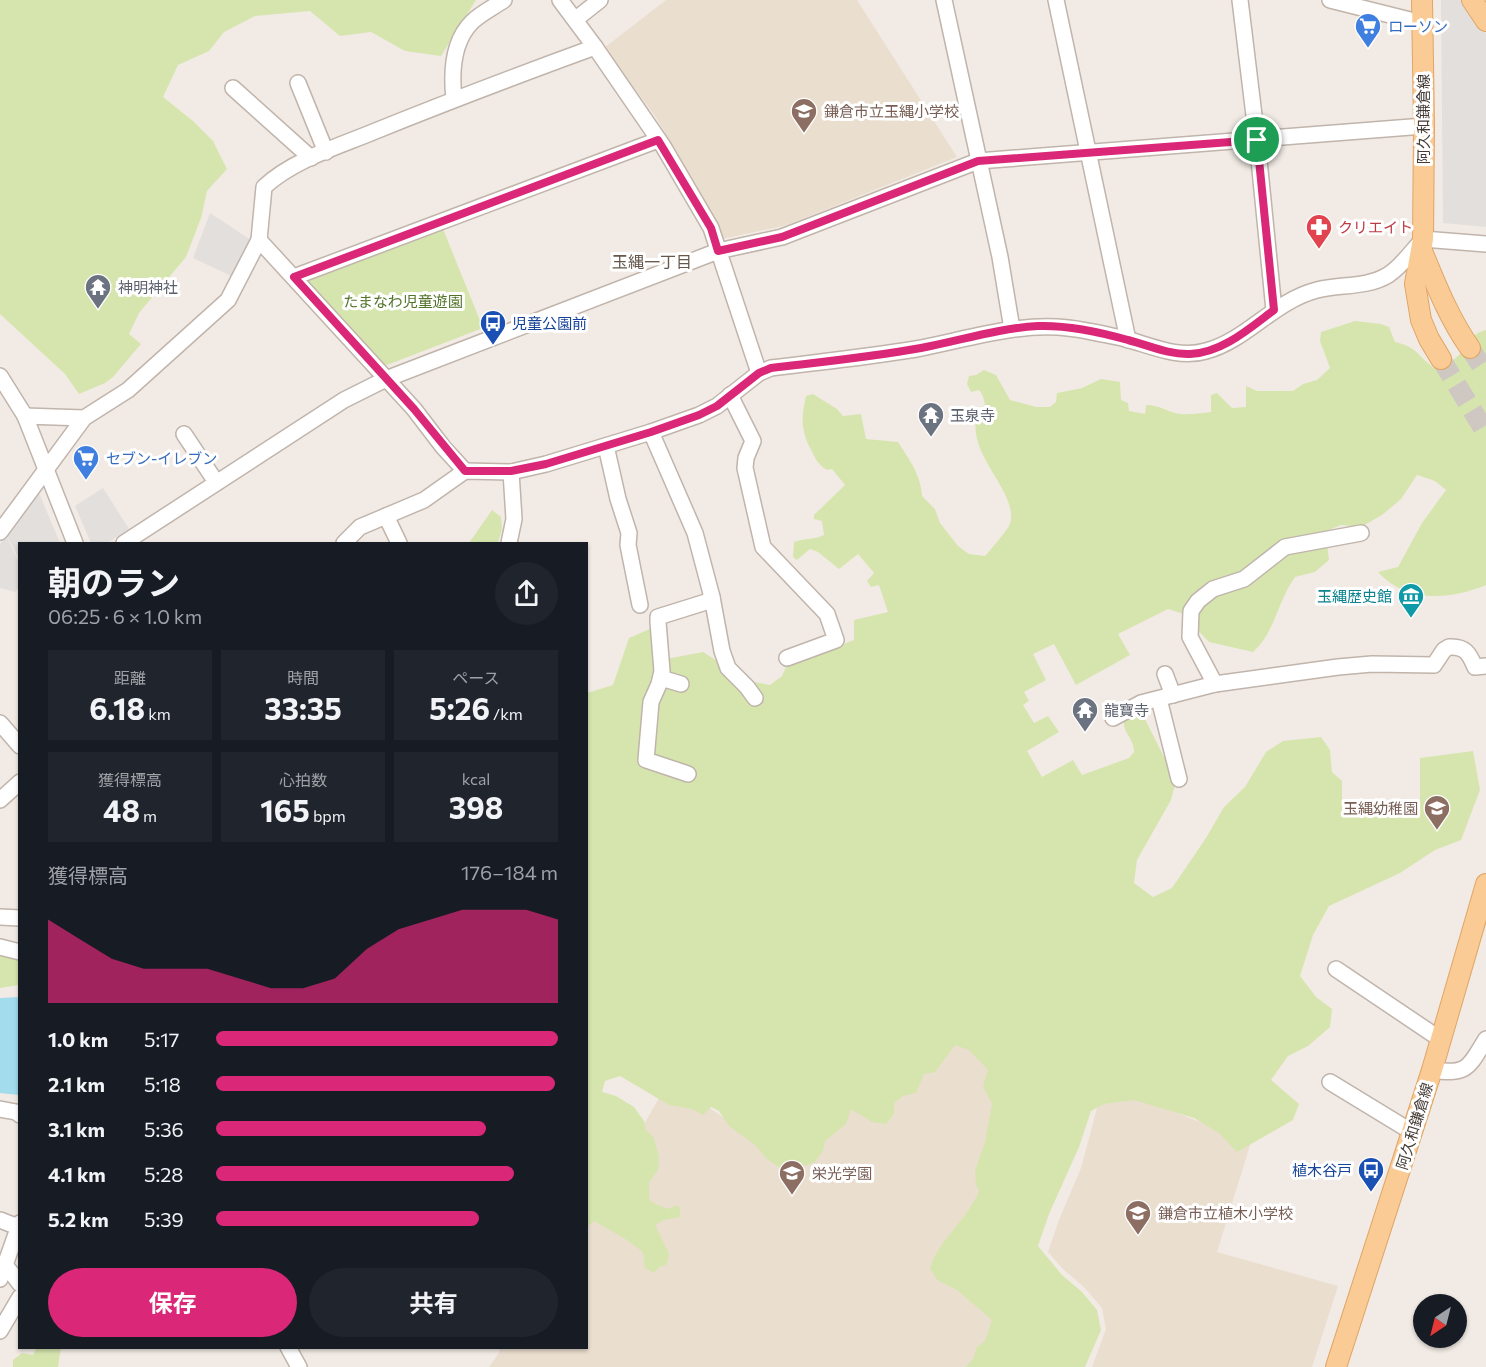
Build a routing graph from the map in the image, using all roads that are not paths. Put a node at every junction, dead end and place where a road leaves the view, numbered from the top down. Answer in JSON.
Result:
{"nodes":[{"id":1,"x":504,"y":0,"type":"edge"},
{"id":2,"x":561,"y":0,"type":"edge"},
{"id":3,"x":600,"y":0,"type":"edge"},
{"id":4,"x":944,"y":0,"type":"edge"},
{"id":5,"x":1056,"y":0,"type":"edge"},
{"id":6,"x":1240,"y":0,"type":"edge"},
{"id":7,"x":1330,"y":0,"type":"edge"},
{"id":8,"x":1422,"y":0,"type":"edge"},
{"id":9,"x":1472,"y":0,"type":"edge"},
{"id":10,"x":576,"y":19,"type":"junction"},
{"id":11,"x":1486,"y":21,"type":"edge"},
{"id":12,"x":1422,"y":23,"type":"junction"},
{"id":13,"x":596,"y":47,"type":"junction"},
{"id":14,"x":298,"y":83,"type":"dead end"},
{"id":15,"x":233,"y":88,"type":"dead end"},
{"id":16,"x":454,"y":99,"type":"junction"},
{"id":17,"x":1424,"y":126,"type":"junction"},
{"id":18,"x":658,"y":140,"type":"junction"},
{"id":19,"x":1257,"y":140,"type":"junction"},
{"id":20,"x":326,"y":152,"type":"junction"},
{"id":21,"x":1088,"y":152,"type":"junction"},
{"id":22,"x":311,"y":158,"type":"junction"},
{"id":23,"x":978,"y":161,"type":"junction"},
{"id":24,"x":259,"y":240,"type":"junction"},
{"id":25,"x":1486,"y":244,"type":"edge"},
{"id":26,"x":1422,"y":245,"type":"junction"},
{"id":27,"x":718,"y":251,"type":"junction"},
{"id":28,"x":294,"y":277,"type":"junction"},
{"id":29,"x":1274,"y":310,"type":"junction"},
{"id":30,"x":1012,"y":329,"type":"junction"},
{"id":31,"x":1128,"y":340,"type":"junction"},
{"id":32,"x":1470,"y":348,"type":"tunnel mouth"},
{"id":33,"x":1442,"y":359,"type":"tunnel mouth"},
{"id":34,"x":759,"y":373,"type":"junction"},
{"id":35,"x":0,"y":376,"type":"edge"},
{"id":36,"x":386,"y":379,"type":"junction"},
{"id":37,"x":730,"y":395,"type":"junction"},
{"id":38,"x":25,"y":416,"type":"junction"},
{"id":39,"x":84,"y":418,"type":"junction"},
{"id":40,"x":651,"y":432,"type":"junction"},
{"id":41,"x":184,"y":434,"type":"dead end"},
{"id":42,"x":606,"y":446,"type":"junction"},
{"id":43,"x":47,"y":470,"type":"junction"},
{"id":44,"x":465,"y":471,"type":"junction"},
{"id":45,"x":511,"y":471,"type":"junction"},
{"id":46,"x":216,"y":482,"type":"junction"},
{"id":47,"x":386,"y":516,"type":"junction"},
{"id":48,"x":0,"y":532,"type":"edge"},
{"id":49,"x":1361,"y":533,"type":"dead end"},
{"id":50,"x":75,"y":542,"type":"edge"},
{"id":51,"x":126,"y":542,"type":"edge"},
{"id":52,"x":345,"y":542,"type":"edge"},
{"id":53,"x":399,"y":542,"type":"edge"},
{"id":54,"x":509,"y":542,"type":"edge"},
{"id":55,"x":712,"y":597,"type":"junction"},
{"id":56,"x":640,"y":605,"type":"dead end"},
{"id":57,"x":787,"y":658,"type":"dead end"},
{"id":58,"x":1486,"y":666,"type":"edge"},
{"id":59,"x":1165,"y":674,"type":"dead end"},
{"id":60,"x":661,"y":678,"type":"junction"},
{"id":61,"x":681,"y":684,"type":"dead end"},
{"id":62,"x":1215,"y":684,"type":"junction"},
{"id":63,"x":1166,"y":697,"type":"junction"},
{"id":64,"x":755,"y":698,"type":"dead end"},
{"id":65,"x":1113,"y":718,"type":"dead end"},
{"id":66,"x":0,"y":723,"type":"edge"},
{"id":67,"x":18,"y":744,"type":"edge"},
{"id":68,"x":687,"y":774,"type":"dead end"},
{"id":69,"x":1179,"y":779,"type":"dead end"},
{"id":70,"x":18,"y":784,"type":"edge"},
{"id":71,"x":0,"y":800,"type":"edge"},
{"id":72,"x":1486,"y":884,"type":"edge"},
{"id":73,"x":0,"y":917,"type":"edge"},
{"id":74,"x":18,"y":918,"type":"edge"},
{"id":75,"x":0,"y":947,"type":"edge"},
{"id":76,"x":18,"y":952,"type":"edge"},
{"id":77,"x":1336,"y":969,"type":"dead end"},
{"id":78,"x":1440,"y":1039,"type":"junction"},
{"id":79,"x":1486,"y":1039,"type":"edge"},
{"id":80,"x":1432,"y":1070,"type":"junction"},
{"id":81,"x":1330,"y":1082,"type":"dead end"},
{"id":82,"x":0,"y":1109,"type":"edge"},
{"id":83,"x":18,"y":1114,"type":"edge"},
{"id":84,"x":1412,"y":1132,"type":"junction"},
{"id":85,"x":0,"y":1220,"type":"edge"},
{"id":86,"x":18,"y":1225,"type":"edge"},
{"id":87,"x":18,"y":1228,"type":"edge"},
{"id":88,"x":3,"y":1272,"type":"edge"},
{"id":89,"x":18,"y":1283,"type":"edge"},
{"id":90,"x":18,"y":1300,"type":"edge"},
{"id":91,"x":0,"y":1331,"type":"edge"},
{"id":92,"x":289,"y":1349,"type":"edge"},
{"id":93,"x":299,"y":1367,"type":"edge"},
{"id":94,"x":1336,"y":1367,"type":"edge"}],
"edges":[{"from":1,"to":16,"type":"street"},
{"from":2,"to":10,"type":"street"},
{"from":3,"to":10,"type":"street"},
{"from":4,"to":23,"type":"street"},
{"from":5,"to":21,"type":"street"},
{"from":6,"to":19,"type":"street"},
{"from":7,"to":12,"type":"street"},
{"from":8,"to":12,"type":"main road","name":"阿久和鎌倉線"},
{"from":9,"to":11,"type":"main road"},
{"from":10,"to":13,"type":"street"},
{"from":12,"to":17,"type":"main road","name":"阿久和鎌倉線"},
{"from":13,"to":16,"type":"street"},
{"from":13,"to":18,"type":"street"},
{"from":14,"to":20,"type":"street"},
{"from":15,"to":22,"type":"street"},
{"from":16,"to":20,"type":"street"},
{"from":17,"to":19,"type":"street"},
{"from":17,"to":26,"type":"main road","name":"阿久和鎌倉線"},
{"from":18,"to":27,"type":"street"},
{"from":18,"to":28,"type":"street"},
{"from":19,"to":21,"type":"street"},
{"from":19,"to":29,"type":"street"},
{"from":20,"to":22,"type":"street"},
{"from":21,"to":23,"type":"street"},
{"from":21,"to":31,"type":"street"},
{"from":22,"to":24,"type":"street"},
{"from":23,"to":27,"type":"street"},
{"from":23,"to":30,"type":"street"},
{"from":24,"to":28,"type":"street"},
{"from":24,"to":39,"type":"street"},
{"from":25,"to":26,"type":"street"},
{"from":26,"to":29,"type":"street"},
{"from":26,"to":32,"type":"main road","name":"阿久和鎌倉線"},
{"from":26,"to":33,"type":"main road","name":"阿久和鎌倉線"},
{"from":27,"to":34,"type":"street"},
{"from":27,"to":36,"type":"street"},
{"from":28,"to":36,"type":"street"},
{"from":29,"to":31,"type":"street"},
{"from":30,"to":31,"type":"street"},
{"from":30,"to":34,"type":"street"},
{"from":34,"to":37,"type":"street"},
{"from":35,"to":38,"type":"street"},
{"from":36,"to":44,"type":"street"},
{"from":36,"to":46,"type":"street"},
{"from":37,"to":40,"type":"street"},
{"from":37,"to":57,"type":"street"},
{"from":38,"to":39,"type":"street"},
{"from":38,"to":43,"type":"street"},
{"from":39,"to":43,"type":"street"},
{"from":40,"to":42,"type":"street"},
{"from":40,"to":55,"type":"street"},
{"from":41,"to":46,"type":"street"},
{"from":42,"to":45,"type":"street"},
{"from":42,"to":56,"type":"street"},
{"from":43,"to":48,"type":"street"},
{"from":43,"to":50,"type":"street"},
{"from":44,"to":45,"type":"street"},
{"from":44,"to":47,"type":"street"},
{"from":45,"to":54,"type":"street"},
{"from":46,"to":51,"type":"street"},
{"from":47,"to":52,"type":"street"},
{"from":47,"to":53,"type":"street"},
{"from":49,"to":62,"type":"street"},
{"from":55,"to":60,"type":"street"},
{"from":55,"to":64,"type":"street"},
{"from":58,"to":62,"type":"street"},
{"from":59,"to":63,"type":"street"},
{"from":60,"to":61,"type":"street"},
{"from":60,"to":68,"type":"street"},
{"from":62,"to":63,"type":"street"},
{"from":63,"to":65,"type":"street"},
{"from":63,"to":69,"type":"street"},
{"from":66,"to":67,"type":"street"},
{"from":70,"to":71,"type":"street"},
{"from":72,"to":78,"type":"main road","name":"阿久和鎌倉線"},
{"from":73,"to":74,"type":"street"},
{"from":75,"to":76,"type":"street"},
{"from":77,"to":78,"type":"street"},
{"from":78,"to":80,"type":"main road","name":"阿久和鎌倉線"},
{"from":79,"to":80,"type":"street"},
{"from":80,"to":84,"type":"main road","name":"阿久和鎌倉線"},
{"from":81,"to":84,"type":"street"},
{"from":82,"to":83,"type":"street"},
{"from":84,"to":94,"type":"main road","name":"阿久和鎌倉線"},
{"from":85,"to":86,"type":"street"},
{"from":87,"to":88,"type":"street"},
{"from":88,"to":89,"type":"street"},
{"from":90,"to":91,"type":"street"},
{"from":92,"to":93,"type":"street"}]}
